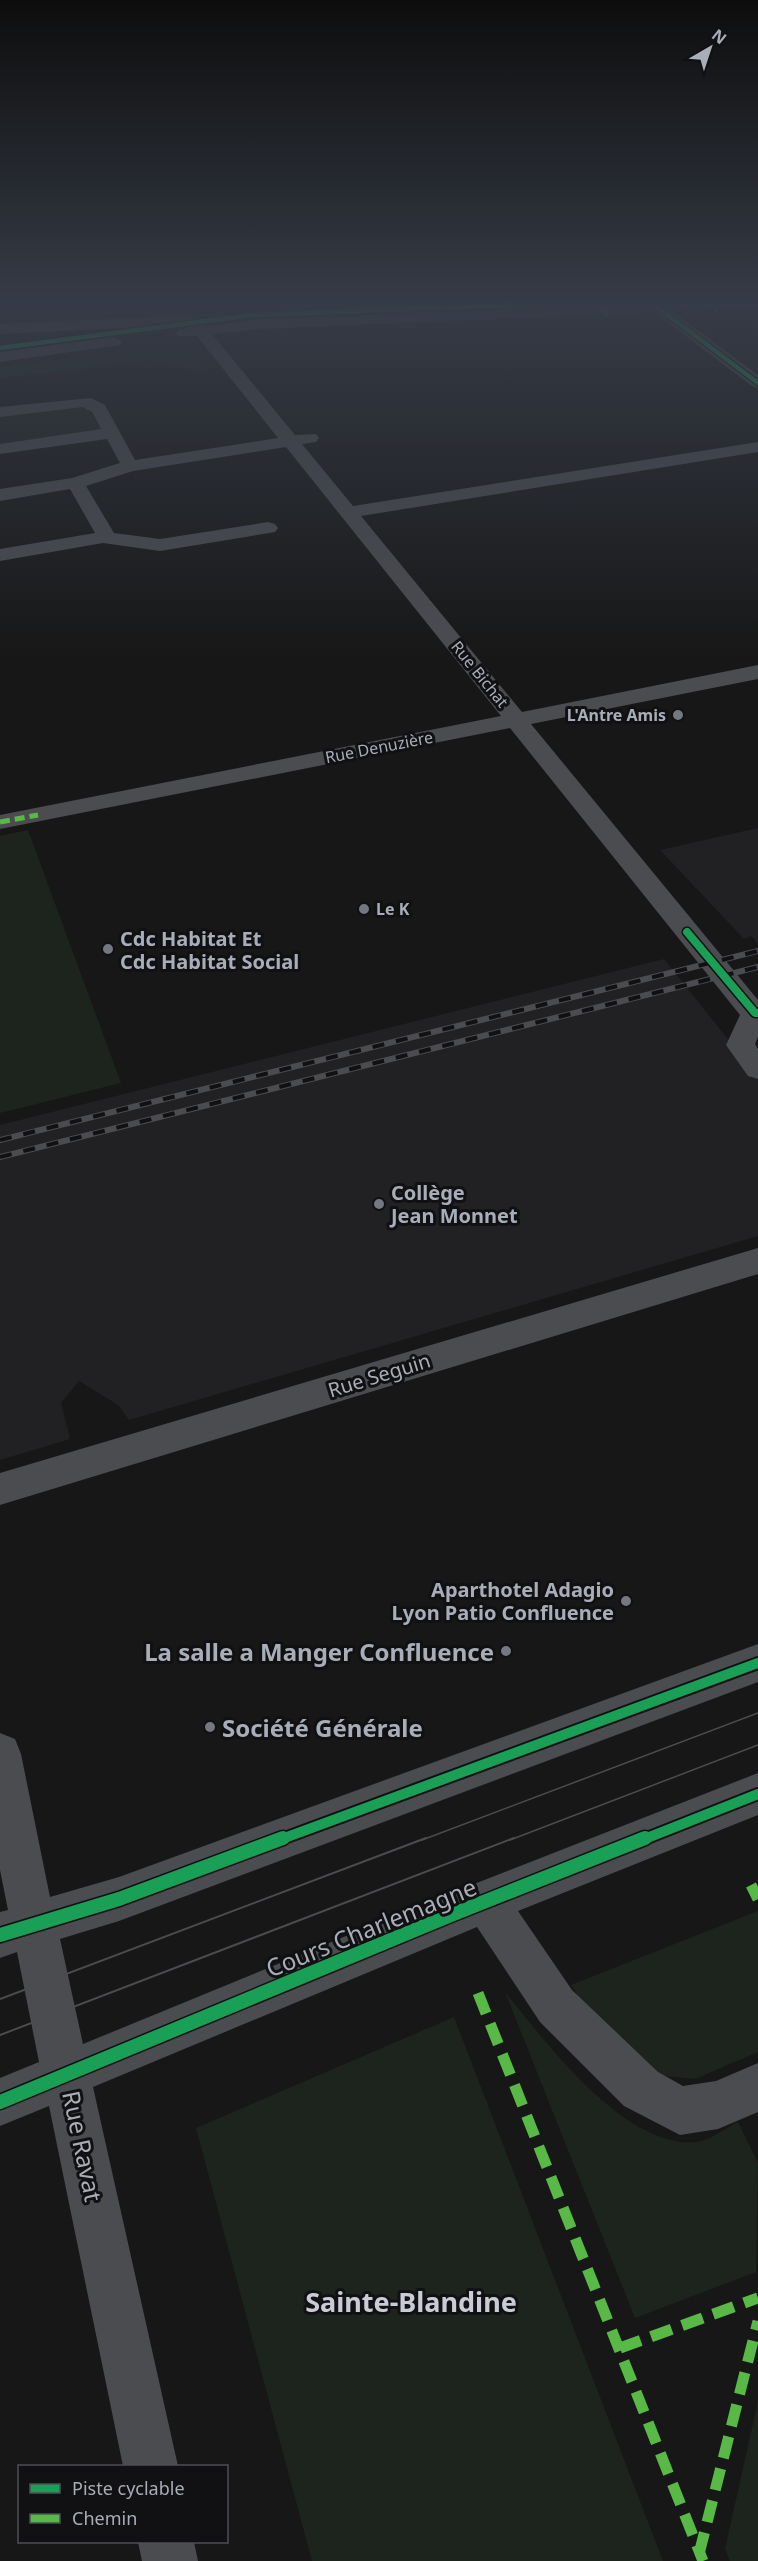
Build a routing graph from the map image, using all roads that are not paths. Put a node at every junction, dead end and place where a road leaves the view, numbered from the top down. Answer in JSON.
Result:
{"nodes":[{"id":1,"x":105,"y":420,"type":"edge"},
{"id":2,"x":270,"y":420,"type":"edge"},
{"id":3,"x":283,"y":420,"type":"edge"},
{"id":4,"x":287,"y":420,"type":"edge"},
{"id":5,"x":112,"y":433,"type":"junction"},
{"id":6,"x":319,"y":437,"type":"dead end"},
{"id":7,"x":758,"y":447,"type":"edge"},
{"id":8,"x":0,"y":449,"type":"edge"},
{"id":9,"x":330,"y":458,"type":"dead end"},
{"id":10,"x":309,"y":461,"type":"junction"},
{"id":11,"x":130,"y":466,"type":"junction"},
{"id":12,"x":75,"y":483,"type":"junction"},
{"id":13,"x":0,"y":495,"type":"edge"},
{"id":14,"x":351,"y":512,"type":"junction"},
{"id":15,"x":268,"y":528,"type":"dead end"},
{"id":16,"x":103,"y":537,"type":"junction"},
{"id":17,"x":0,"y":555,"type":"edge"},
{"id":18,"x":758,"y":672,"type":"edge"},
{"id":19,"x":517,"y":720,"type":"junction"},
{"id":20,"x":0,"y":822,"type":"edge"},
{"id":21,"x":757,"y":1015,"type":"edge"},
{"id":22,"x":758,"y":1069,"type":"edge"},
{"id":23,"x":758,"y":1261,"type":"edge"},
{"id":24,"x":0,"y":1489,"type":"edge"},
{"id":25,"x":758,"y":1663,"type":"edge"},
{"id":26,"x":0,"y":1754,"type":"edge"},
{"id":27,"x":758,"y":1794,"type":"edge"},
{"id":28,"x":486,"y":1902,"type":"junction"},
{"id":29,"x":17,"y":1930,"type":"edge"},
{"id":30,"x":67,"y":2074,"type":"junction"},
{"id":31,"x":758,"y":2087,"type":"edge"},
{"id":32,"x":0,"y":2102,"type":"edge"},
{"id":33,"x":150,"y":2465,"type":"edge"},
{"id":34,"x":166,"y":2543,"type":"edge"},
{"id":35,"x":170,"y":2561,"type":"edge"}],
"edges":[{"from":1,"to":5,"type":"street"},
{"from":2,"to":11,"type":"street"},
{"from":3,"to":10,"type":"street","name":"Rue Bichat"},
{"from":4,"to":6,"type":"street"},
{"from":5,"to":8,"type":"street"},
{"from":5,"to":11,"type":"street"},
{"from":7,"to":14,"type":"street"},
{"from":9,"to":10,"type":"street"},
{"from":10,"to":14,"type":"street","name":"Rue Bichat"},
{"from":11,"to":12,"type":"street"},
{"from":12,"to":13,"type":"street"},
{"from":12,"to":16,"type":"street"},
{"from":14,"to":19,"type":"street","name":"Rue Bichat"},
{"from":15,"to":16,"type":"street"},
{"from":16,"to":17,"type":"street"},
{"from":18,"to":19,"type":"street","name":"Rue Denuzière"},
{"from":19,"to":20,"type":"street","name":"Rue Denuzière"},
{"from":19,"to":21,"type":"street","name":"Rue Bichat"},
{"from":21,"to":22,"type":"street"},
{"from":23,"to":24,"type":"street","name":"Rue Seguin"},
{"from":25,"to":29,"type":"street"},
{"from":26,"to":29,"type":"street","name":"Rue Ravat"},
{"from":27,"to":28,"type":"street","name":"Cours Charlemagne"},
{"from":28,"to":30,"type":"street","name":"Cours Charlemagne"},
{"from":28,"to":31,"type":"street"},
{"from":29,"to":30,"type":"street","name":"Rue Ravat"},
{"from":30,"to":32,"type":"street","name":"Cours Charlemagne"},
{"from":30,"to":33,"type":"street","name":"Rue Ravat"},
{"from":34,"to":35,"type":"street"}]}
